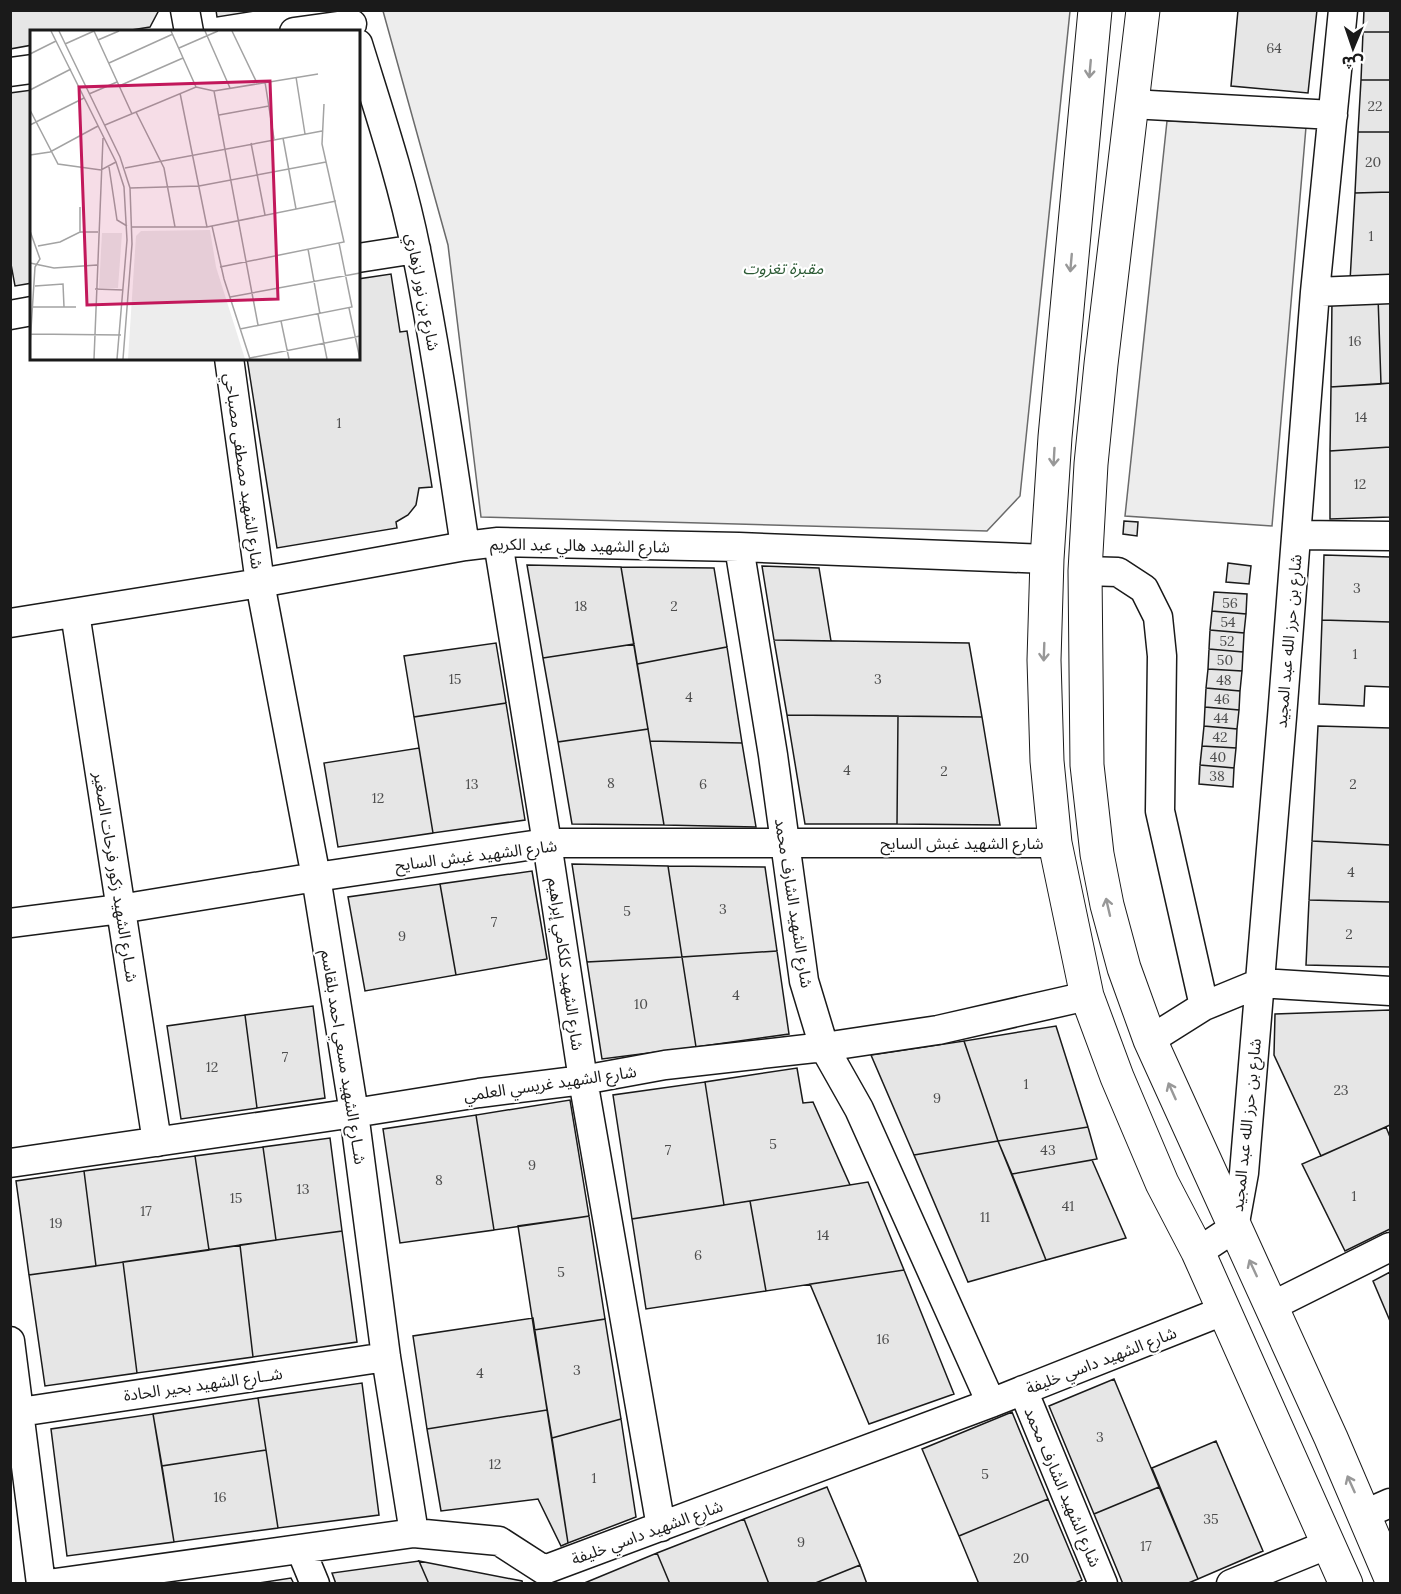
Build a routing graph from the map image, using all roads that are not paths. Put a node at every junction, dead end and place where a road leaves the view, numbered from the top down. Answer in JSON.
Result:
{"nodes":[{"id":1,"x":185,"y":10,"type":"edge"},
{"id":2,"x":1095,"y":10,"type":"edge"},
{"id":3,"x":1143,"y":10,"type":"edge"},
{"id":4,"x":1343,"y":10,"type":"edge"},
{"id":5,"x":354,"y":27,"type":"edge"},
{"id":6,"x":189,"y":30,"type":"edge"},
{"id":7,"x":318,"y":30,"type":"edge"},
{"id":8,"x":360,"y":47,"type":"edge"},
{"id":9,"x":30,"y":69,"type":"edge"},
{"id":10,"x":10,"y":72,"type":"edge"},
{"id":11,"x":1131,"y":104,"type":"junction"},
{"id":12,"x":1333,"y":115,"type":"junction"},
{"id":13,"x":416,"y":249,"type":"junction"},
{"id":14,"x":360,"y":258,"type":"edge"},
{"id":15,"x":1390,"y":289,"type":"edge"},
{"id":16,"x":1315,"y":292,"type":"junction"},
{"id":17,"x":30,"y":311,"type":"edge"},
{"id":18,"x":10,"y":315,"type":"edge"},
{"id":19,"x":229,"y":360,"type":"edge"},
{"id":20,"x":1297,"y":535,"type":"junction"},
{"id":21,"x":1390,"y":536,"type":"edge"},
{"id":22,"x":498,"y":542,"type":"junction"},
{"id":23,"x":465,"y":546,"type":"junction"},
{"id":24,"x":739,"y":547,"type":"junction"},
{"id":25,"x":1047,"y":559,"type":"junction"},
{"id":26,"x":1085,"y":571,"type":"junction"},
{"id":27,"x":260,"y":583,"type":"junction"},
{"id":28,"x":75,"y":613,"type":"junction"},
{"id":29,"x":10,"y":623,"type":"edge"},
{"id":30,"x":547,"y":843,"type":"junction"},
{"id":31,"x":784,"y":843,"type":"junction"},
{"id":32,"x":1054,"y":843,"type":"junction"},
{"id":33,"x":316,"y":877,"type":"junction"},
{"id":34,"x":120,"y":909,"type":"junction"},
{"id":35,"x":10,"y":923,"type":"edge"},
{"id":36,"x":1260,"y":983,"type":"junction"},
{"id":37,"x":1390,"y":991,"type":"edge"},
{"id":38,"x":1087,"y":996,"type":"junction"},
{"id":39,"x":1204,"y":1006,"type":"junction"},
{"id":40,"x":1150,"y":1040,"type":"junction"},
{"id":41,"x":824,"y":1047,"type":"junction"},
{"id":42,"x":583,"y":1080,"type":"junction"},
{"id":43,"x":354,"y":1113,"type":"junction"},
{"id":44,"x":157,"y":1142,"type":"junction"},
{"id":45,"x":10,"y":1163,"type":"edge"},
{"id":46,"x":1234,"y":1228,"type":"junction"},
{"id":47,"x":1390,"y":1247,"type":"edge"},
{"id":48,"x":1198,"y":1252,"type":"junction"},
{"id":49,"x":1270,"y":1306,"type":"junction"},
{"id":50,"x":1224,"y":1311,"type":"junction"},
{"id":51,"x":10,"y":1341,"type":"edge"},
{"id":52,"x":386,"y":1357,"type":"junction"},
{"id":53,"x":1023,"y":1390,"type":"junction"},
{"id":54,"x":990,"y":1403,"type":"junction"},
{"id":55,"x":20,"y":1412,"type":"junction"},
{"id":56,"x":1378,"y":1509,"type":"edge"},
{"id":57,"x":661,"y":1527,"type":"junction"},
{"id":58,"x":414,"y":1533,"type":"junction"},
{"id":59,"x":1329,"y":1544,"type":"junction"},
{"id":60,"x":301,"y":1550,"type":"junction"},
{"id":61,"x":1390,"y":1576,"type":"edge"},
{"id":62,"x":547,"y":1577,"type":"edge"},
{"id":63,"x":98,"y":1580,"type":"edge"},
{"id":64,"x":41,"y":1584,"type":"edge"},
{"id":65,"x":48,"y":1584,"type":"edge"},
{"id":66,"x":315,"y":1584,"type":"edge"},
{"id":67,"x":1104,"y":1584,"type":"edge"},
{"id":68,"x":1232,"y":1584,"type":"edge"},
{"id":69,"x":1346,"y":1584,"type":"edge"}],
"edges":[{"from":1,"to":6,"type":"street"},
{"from":2,"to":25,"type":"highway","one_way":true},
{"from":3,"to":11,"type":"highway"},
{"from":4,"to":12,"type":"street","name":"شارع بن حرز الله عبد المجيد"},
{"from":5,"to":7,"type":"street"},
{"from":8,"to":13,"type":"street","name":"شارع بن نور لزهاري"},
{"from":9,"to":10,"type":"street"},
{"from":11,"to":12,"type":"street"},
{"from":11,"to":26,"type":"highway"},
{"from":12,"to":16,"type":"street","name":"شارع بن حرز الله عبد المجيد"},
{"from":13,"to":14,"type":"street"},
{"from":13,"to":23,"type":"street","name":"شارع بن نور لزهاري"},
{"from":15,"to":16,"type":"street"},
{"from":16,"to":20,"type":"street","name":"شارع بن حرز الله عبد المجيد"},
{"from":17,"to":18,"type":"street"},
{"from":19,"to":27,"type":"street","name":"شارع الشهيد مصطفى مصباحي"},
{"from":20,"to":21,"type":"street"},
{"from":20,"to":36,"type":"street","name":"شارع بن حرز الله عبد المجيد"},
{"from":22,"to":23,"type":"street","name":"شارع الشهيد هالي عبد الكريم"},
{"from":22,"to":24,"type":"street","name":"شارع الشهيد هالي عبد الكريم"},
{"from":22,"to":30,"type":"street","name":"شارع الشهيد كلكامي إبراهيم"},
{"from":23,"to":27,"type":"street","name":"شارع الشهيد هالي عبد الكريم"},
{"from":24,"to":25,"type":"street","name":"شارع الشهيد هالي عبد الكريم"},
{"from":24,"to":31,"type":"street","name":"شارع الشهيد الشارف محمد"},
{"from":25,"to":32,"type":"highway","one_way":true},
{"from":26,"to":39,"type":"street"},
{"from":40,"to":26,"type":"highway","one_way":true},
{"from":27,"to":28,"type":"street","name":"شارع الشهيد هالي عبد الكريم"},
{"from":27,"to":33,"type":"street","name":"شــارع الشهيد مسعي احمد بلقاسم"},
{"from":28,"to":29,"type":"street","name":"شارع الشهيد هالي عبد الكريم"},
{"from":28,"to":34,"type":"street","name":"شــارع الشهيد زكور فرحات الصغير"},
{"from":30,"to":31,"type":"street","name":"شارع الشهيد غبش السايح"},
{"from":30,"to":33,"type":"street","name":"شارع الشهيد غبش السايح"},
{"from":30,"to":42,"type":"street","name":"شارع الشهيد كلكامي إبراهيم"},
{"from":31,"to":32,"type":"street","name":"شارع الشهيد غبش السايح"},
{"from":31,"to":41,"type":"street","name":"شارع الشهيد الشارف محمد"},
{"from":32,"to":38,"type":"highway"},
{"from":33,"to":34,"type":"street","name":"شارع الشهيد غبش السايح"},
{"from":33,"to":43,"type":"street","name":"شــارع الشهيد مسعي احمد بلقاسم"},
{"from":34,"to":35,"type":"street","name":"شارع الشهيد غبش السايح"},
{"from":34,"to":44,"type":"street","name":"شــارع الشهيد زكور فرحات الصغير"},
{"from":36,"to":37,"type":"street"},
{"from":36,"to":39,"type":"street"},
{"from":36,"to":46,"type":"street","name":"شارع بن حرز الله عبد المجيد"},
{"from":38,"to":41,"type":"street","name":"شارع الشهيد غريسي العلمي"},
{"from":38,"to":48,"type":"highway"},
{"from":39,"to":40,"type":"street"},
{"from":46,"to":40,"type":"highway","one_way":true},
{"from":41,"to":42,"type":"street","name":"شارع الشهيد غريسي العلمي"},
{"from":41,"to":54,"type":"street","name":"شارع الشهيد الشارف محمد"},
{"from":42,"to":43,"type":"street","name":"شارع الشهيد غريسي العلمي"},
{"from":42,"to":57,"type":"street","name":"شارع الشهيد كلكامي إبراهيم"},
{"from":43,"to":44,"type":"street","name":"شارع الشهيد غريسي العلمي"},
{"from":43,"to":52,"type":"street","name":"شــارع الشهيد مسعي احمد بلقاسم"},
{"from":44,"to":45,"type":"street","name":"شارع الشهيد غريسي العلمي"},
{"from":46,"to":48,"type":"street","name":"شارع بن حرز الله عبد المجيد"},
{"from":49,"to":46,"type":"highway","one_way":true},
{"from":47,"to":49,"type":"street"},
{"from":48,"to":50,"type":"highway"},
{"from":56,"to":49,"type":"highway","one_way":true},
{"from":50,"to":53,"type":"street","name":"شارع الشهيد داسي خليفة"},
{"from":50,"to":59,"type":"highway"},
{"from":51,"to":55,"type":"street"},
{"from":52,"to":55,"type":"street","name":"شــارع الشهيد بحير الحادة"},
{"from":52,"to":58,"type":"street","name":"شــارع الشهيد مسعي احمد بلقاسم"},
{"from":53,"to":54,"type":"street","name":"شارع الشهيد داسي خليفة"},
{"from":53,"to":67,"type":"street","name":"شارع الشهيد الشارف محمد"},
{"from":54,"to":57,"type":"street","name":"شارع الشهيد داسي خليفة"},
{"from":55,"to":64,"type":"street"},
{"from":56,"to":61,"type":"highway"},
{"from":57,"to":62,"type":"street","name":"شارع الشهيد داسي خليفة"},
{"from":58,"to":60,"type":"street","name":"شارع الشهيد داسي خليفة"},
{"from":58,"to":62,"type":"street","name":"شارع الشهيد داسي خليفة"},
{"from":59,"to":68,"type":"street"},
{"from":59,"to":69,"type":"highway"},
{"from":60,"to":63,"type":"street","name":"شارع الشهيد داسي خليفة"},
{"from":60,"to":66,"type":"street"},
{"from":63,"to":65,"type":"street","name":"شارع الشهيد داسي خليفة"}]}
